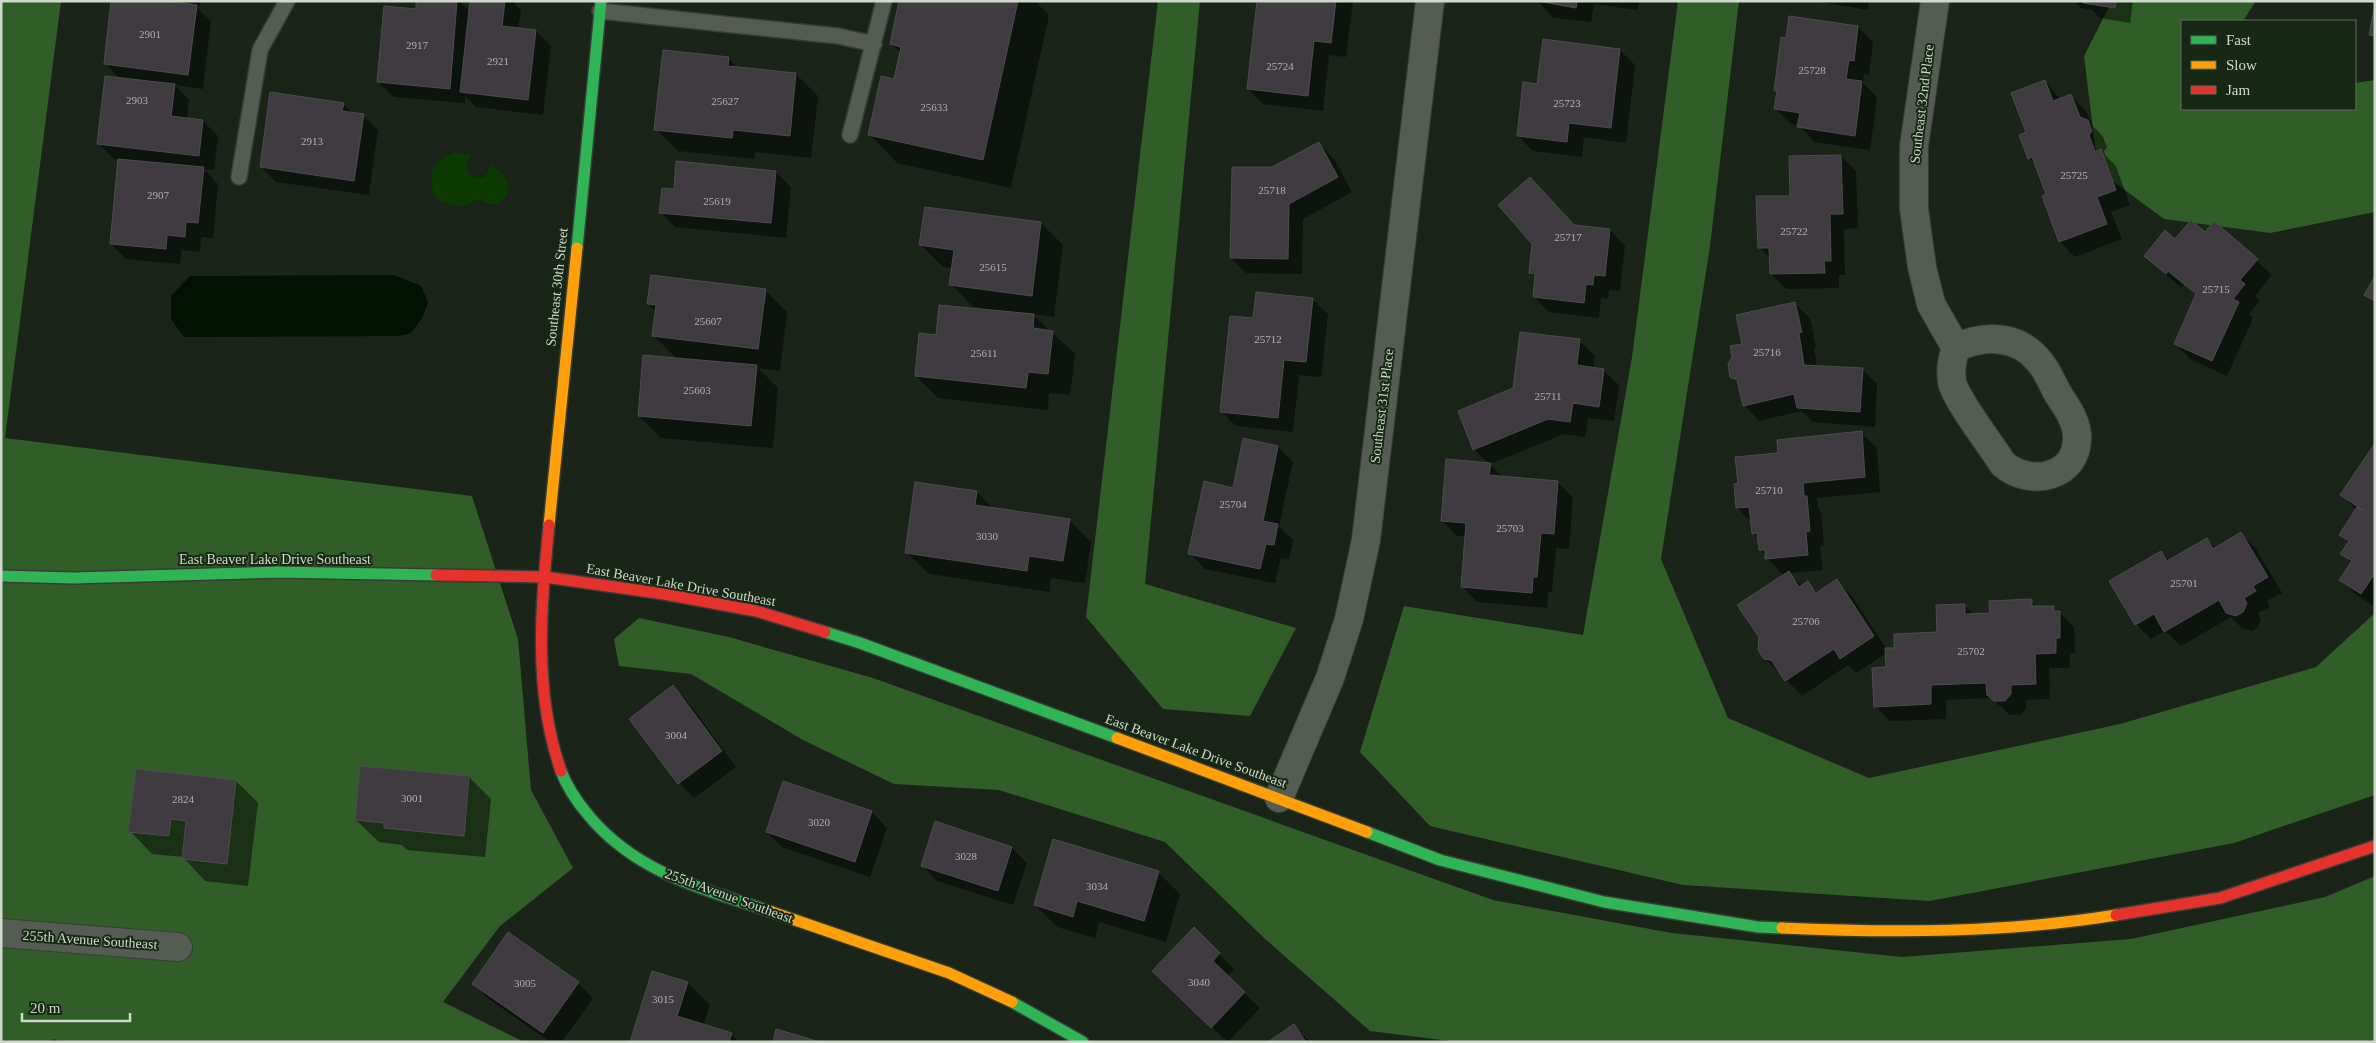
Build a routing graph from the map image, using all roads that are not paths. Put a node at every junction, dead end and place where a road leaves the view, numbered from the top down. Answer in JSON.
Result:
{"nodes":[{"id":1,"x":287,"y":1,"type":"edge"},
{"id":2,"x":884,"y":1,"type":"edge"},
{"id":3,"x":1430,"y":1,"type":"edge"},
{"id":4,"x":1935,"y":1,"type":"edge"},
{"id":5,"x":600,"y":6,"type":"edge"},
{"id":6,"x":874,"y":44,"type":"junction"},
{"id":7,"x":850,"y":135,"type":"dead end"},
{"id":8,"x":239,"y":177,"type":"dead end"},
{"id":9,"x":1956,"y":348,"type":"junction"},
{"id":10,"x":1,"y":576,"type":"edge"},
{"id":11,"x":545,"y":577,"type":"junction"},
{"id":12,"x":1279,"y":798,"type":"junction"},
{"id":13,"x":2375,"y":846,"type":"edge"},
{"id":14,"x":1,"y":933,"type":"edge"},
{"id":15,"x":178,"y":947,"type":"dead end"},
{"id":16,"x":1083,"y":1042,"type":"edge"}],
"edges":[{"from":1,"to":8,"type":"lane"},
{"from":2,"to":6,"type":"lane"},
{"from":3,"to":12,"type":"street","name":"Southeast 31st Place"},
{"from":4,"to":9,"type":"street","name":"Southeast 32nd Place"},
{"from":5,"to":6,"type":"lane"},
{"from":5,"to":11,"type":"street","name":"Southeast 30th Street"},
{"from":6,"to":7,"type":"lane"},
{"from":9,"to":9,"type":"street"},
{"from":10,"to":11,"type":"street","name":"East Beaver Lake Drive Southeast"},
{"from":11,"to":12,"type":"street","name":"East Beaver Lake Drive Southeast"},
{"from":11,"to":16,"type":"street","name":"255th Avenue Southeast"},
{"from":12,"to":13,"type":"street","name":"East Beaver Lake Drive Southeast"},
{"from":14,"to":15,"type":"street","name":"255th Avenue Southeast"}]}
